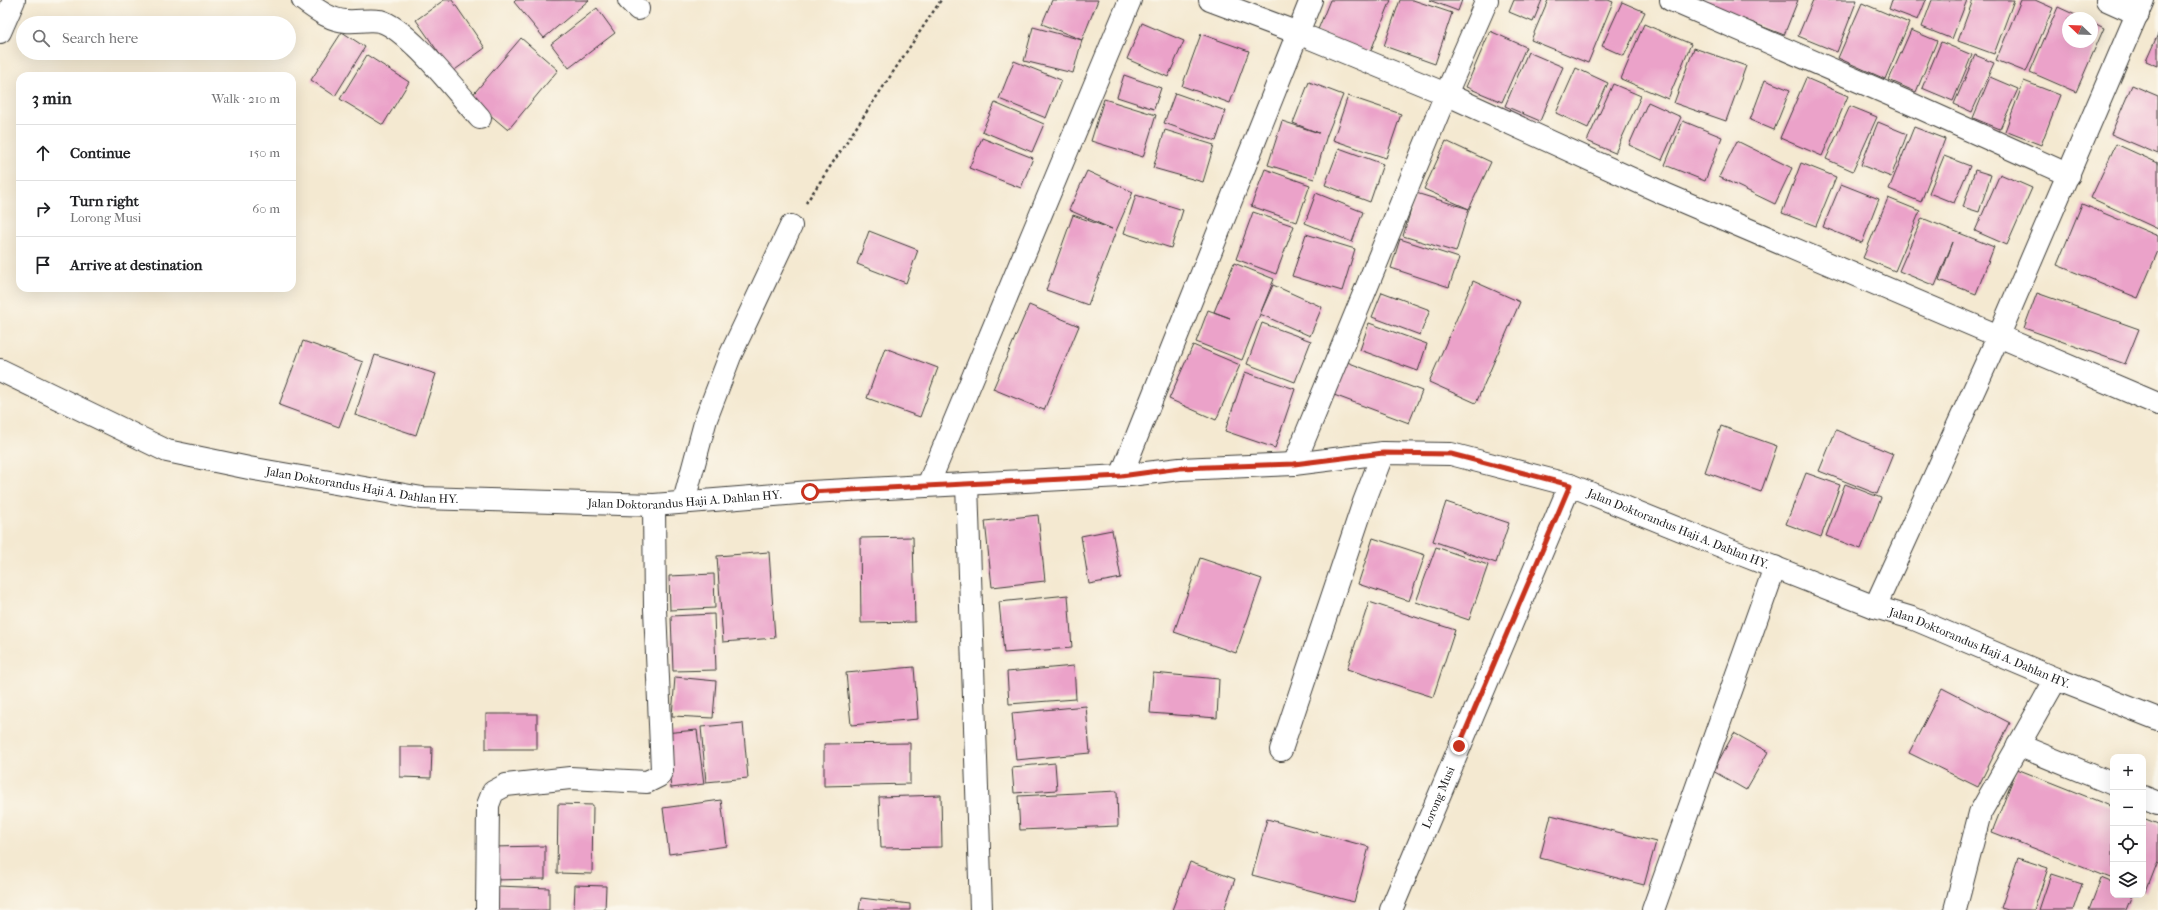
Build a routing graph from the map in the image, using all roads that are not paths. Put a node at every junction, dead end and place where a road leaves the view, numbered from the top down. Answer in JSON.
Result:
{"nodes":[{"id":1,"x":14,"y":0,"type":"edge"},
{"id":2,"x":303,"y":0,"type":"edge"},
{"id":3,"x":1130,"y":0,"type":"edge"},
{"id":4,"x":1210,"y":0,"type":"edge"},
{"id":5,"x":1311,"y":0,"type":"edge"},
{"id":6,"x":1487,"y":0,"type":"edge"},
{"id":7,"x":1671,"y":0,"type":"edge"},
{"id":8,"x":2107,"y":0,"type":"edge"},
{"id":9,"x":2140,"y":7,"type":"edge"},
{"id":10,"x":0,"y":32,"type":"edge"},
{"id":11,"x":1298,"y":33,"type":"junction"},
{"id":12,"x":1446,"y":94,"type":"junction"},
{"id":13,"x":480,"y":118,"type":"dead end"},
{"id":14,"x":2069,"y":175,"type":"junction"},
{"id":15,"x":791,"y":226,"type":"road end"},
{"id":16,"x":1999,"y":335,"type":"junction"},
{"id":17,"x":0,"y":370,"type":"edge"},
{"id":18,"x":2158,"y":404,"type":"edge"},
{"id":19,"x":1383,"y":453,"type":"junction"},
{"id":20,"x":1294,"y":464,"type":"junction"},
{"id":21,"x":1121,"y":476,"type":"junction"},
{"id":22,"x":967,"y":484,"type":"junction"},
{"id":23,"x":928,"y":485,"type":"junction"},
{"id":24,"x":1570,"y":485,"type":"junction"},
{"id":25,"x":684,"y":501,"type":"junction"},
{"id":26,"x":654,"y":505,"type":"junction"},
{"id":27,"x":1775,"y":567,"type":"junction"},
{"id":28,"x":1875,"y":607,"type":"junction"},
{"id":29,"x":2056,"y":679,"type":"junction"},
{"id":30,"x":2158,"y":719,"type":"edge"},
{"id":31,"x":2018,"y":745,"type":"junction"},
{"id":32,"x":1281,"y":750,"type":"dead end"},
{"id":33,"x":2110,"y":783,"type":"edge"},
{"id":34,"x":2146,"y":798,"type":"edge"},
{"id":35,"x":2158,"y":803,"type":"edge"},
{"id":36,"x":486,"y":910,"type":"edge"},
{"id":37,"x":981,"y":910,"type":"edge"},
{"id":38,"x":1391,"y":910,"type":"edge"},
{"id":39,"x":1653,"y":910,"type":"edge"},
{"id":40,"x":1955,"y":910,"type":"edge"}],
"edges":[{"from":1,"to":10,"type":"street"},
{"from":2,"to":13,"type":"street"},
{"from":3,"to":23,"type":"street"},
{"from":4,"to":11,"type":"street"},
{"from":5,"to":11,"type":"street"},
{"from":6,"to":12,"type":"street"},
{"from":7,"to":14,"type":"street"},
{"from":8,"to":9,"type":"street"},
{"from":9,"to":14,"type":"street"},
{"from":11,"to":12,"type":"street"},
{"from":11,"to":21,"type":"street"},
{"from":12,"to":16,"type":"street"},
{"from":12,"to":20,"type":"street"},
{"from":14,"to":16,"type":"street"},
{"from":15,"to":25,"type":"street"},
{"from":16,"to":18,"type":"street"},
{"from":16,"to":28,"type":"street"},
{"from":17,"to":26,"type":"street","name":"Jalan Doktorandus Haji A. Dahlan HY."},
{"from":19,"to":20,"type":"street","name":"Jalan Doktorandus Haji A. Dahlan HY."},
{"from":19,"to":24,"type":"street","name":"Jalan Doktorandus Haji A. Dahlan HY."},
{"from":19,"to":32,"type":"street"},
{"from":20,"to":21,"type":"street","name":"Jalan Doktorandus Haji A. Dahlan HY."},
{"from":21,"to":22,"type":"street","name":"Jalan Doktorandus Haji A. Dahlan HY."},
{"from":22,"to":23,"type":"street","name":"Jalan Doktorandus Haji A. Dahlan HY."},
{"from":22,"to":37,"type":"street"},
{"from":23,"to":25,"type":"street","name":"Jalan Doktorandus Haji A. Dahlan HY."},
{"from":24,"to":27,"type":"street","name":"Jalan Doktorandus Haji A. Dahlan HY."},
{"from":24,"to":38,"type":"street","name":"Lorong Musi"},
{"from":25,"to":26,"type":"street","name":"Jalan Doktorandus Haji A. Dahlan HY."},
{"from":26,"to":36,"type":"street"},
{"from":27,"to":28,"type":"street","name":"Jalan Doktorandus Haji A. Dahlan HY."},
{"from":27,"to":39,"type":"street"},
{"from":28,"to":29,"type":"street","name":"Jalan Doktorandus Haji A. Dahlan HY."},
{"from":29,"to":30,"type":"street","name":"Jalan Doktorandus Haji A. Dahlan HY."},
{"from":29,"to":31,"type":"street"},
{"from":31,"to":33,"type":"street"},
{"from":31,"to":40,"type":"street"},
{"from":34,"to":35,"type":"street"}]}
